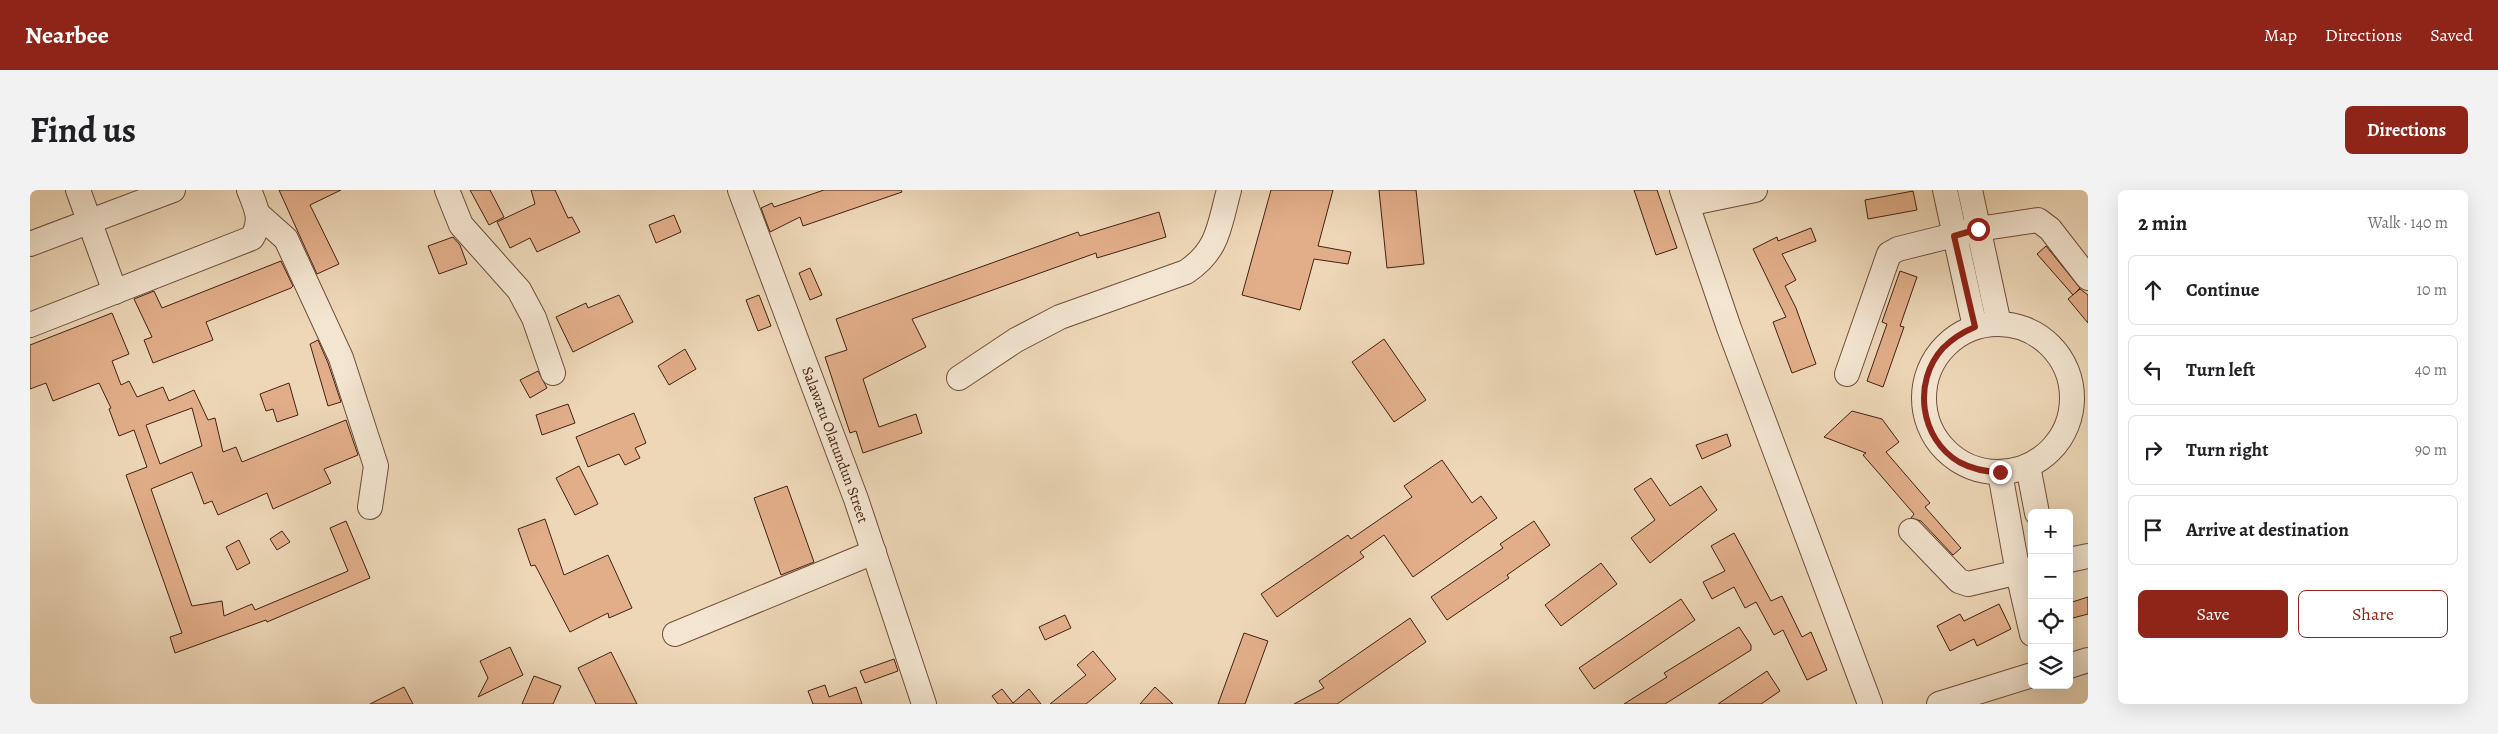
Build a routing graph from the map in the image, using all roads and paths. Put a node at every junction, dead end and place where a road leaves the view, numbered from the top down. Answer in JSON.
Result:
{"nodes":[{"id":1,"x":78,"y":190,"type":"edge"},
{"id":2,"x":173,"y":190,"type":"edge"},
{"id":3,"x":249,"y":190,"type":"edge"},
{"id":4,"x":447,"y":190,"type":"edge"},
{"id":5,"x":740,"y":190,"type":"edge"},
{"id":6,"x":1229,"y":190,"type":"edge"},
{"id":7,"x":1755,"y":190,"type":"edge"},
{"id":8,"x":1945,"y":190,"type":"edge"},
{"id":9,"x":1970,"y":190,"type":"edge"},
{"id":10,"x":1684,"y":197,"type":"edge"},
{"id":11,"x":259,"y":215,"type":"junction"},
{"id":12,"x":88,"y":222,"type":"junction"},
{"id":13,"x":1978,"y":229,"type":"junction"},
{"id":14,"x":1954,"y":236,"type":"junction"},
{"id":15,"x":30,"y":244,"type":"edge"},
{"id":16,"x":2088,"y":278,"type":"edge"},
{"id":17,"x":114,"y":292,"type":"junction"},
{"id":18,"x":1999,"y":324,"type":"junction"},
{"id":19,"x":30,"y":325,"type":"edge"},
{"id":20,"x":1975,"y":327,"type":"junction"},
{"id":21,"x":553,"y":373,"type":"dead end"},
{"id":22,"x":1847,"y":374,"type":"dead end"},
{"id":23,"x":959,"y":378,"type":"dead end"},
{"id":24,"x":2028,"y":466,"type":"junction"},
{"id":25,"x":2000,"y":472,"type":"junction"},
{"id":26,"x":370,"y":507,"type":"dead end"},
{"id":27,"x":2036,"y":509,"type":"edge"},
{"id":28,"x":1911,"y":531,"type":"dead end"},
{"id":29,"x":874,"y":552,"type":"junction"},
{"id":30,"x":2088,"y":556,"type":"edge"},
{"id":31,"x":2073,"y":559,"type":"edge"},
{"id":32,"x":2025,"y":571,"type":"edge"},
{"id":33,"x":2028,"y":599,"type":"edge"},
{"id":34,"x":676,"y":634,"type":"dead end"},
{"id":35,"x":2088,"y":660,"type":"edge"},
{"id":36,"x":2073,"y":665,"type":"edge"},
{"id":37,"x":2028,"y":677,"type":"edge"},
{"id":38,"x":924,"y":704,"type":"edge"},
{"id":39,"x":1870,"y":704,"type":"edge"},
{"id":40,"x":1939,"y":704,"type":"edge"}],
"edges":[{"from":1,"to":12,"type":"street"},
{"from":2,"to":12,"type":"street"},
{"from":3,"to":11,"type":"street"},
{"from":4,"to":21,"type":"street"},
{"from":5,"to":29,"type":"street","name":"Salawatu Olatundun Street"},
{"from":6,"to":23,"type":"street"},
{"from":7,"to":10,"type":"street"},
{"from":8,"to":14,"type":"street"},
{"from":9,"to":13,"type":"street"},
{"from":10,"to":39,"type":"street"},
{"from":11,"to":17,"type":"street"},
{"from":11,"to":26,"type":"street"},
{"from":12,"to":15,"type":"street"},
{"from":12,"to":17,"type":"street"},
{"from":13,"to":14,"type":"street"},
{"from":13,"to":16,"type":"street"},
{"from":13,"to":18,"type":"street"},
{"from":14,"to":20,"type":"street"},
{"from":14,"to":22,"type":"street"},
{"from":17,"to":19,"type":"street"},
{"from":18,"to":20,"type":"street"},
{"from":18,"to":24,"type":"street"},
{"from":20,"to":25,"type":"street"},
{"from":24,"to":25,"type":"street"},
{"from":24,"to":27,"type":"street"},
{"from":25,"to":32,"type":"street"},
{"from":28,"to":32,"type":"street"},
{"from":29,"to":34,"type":"street"},
{"from":29,"to":38,"type":"street","name":"Salawatu Olatundun Street"},
{"from":30,"to":31,"type":"street"},
{"from":32,"to":33,"type":"street"},
{"from":35,"to":36,"type":"street"},
{"from":37,"to":40,"type":"street"}]}
